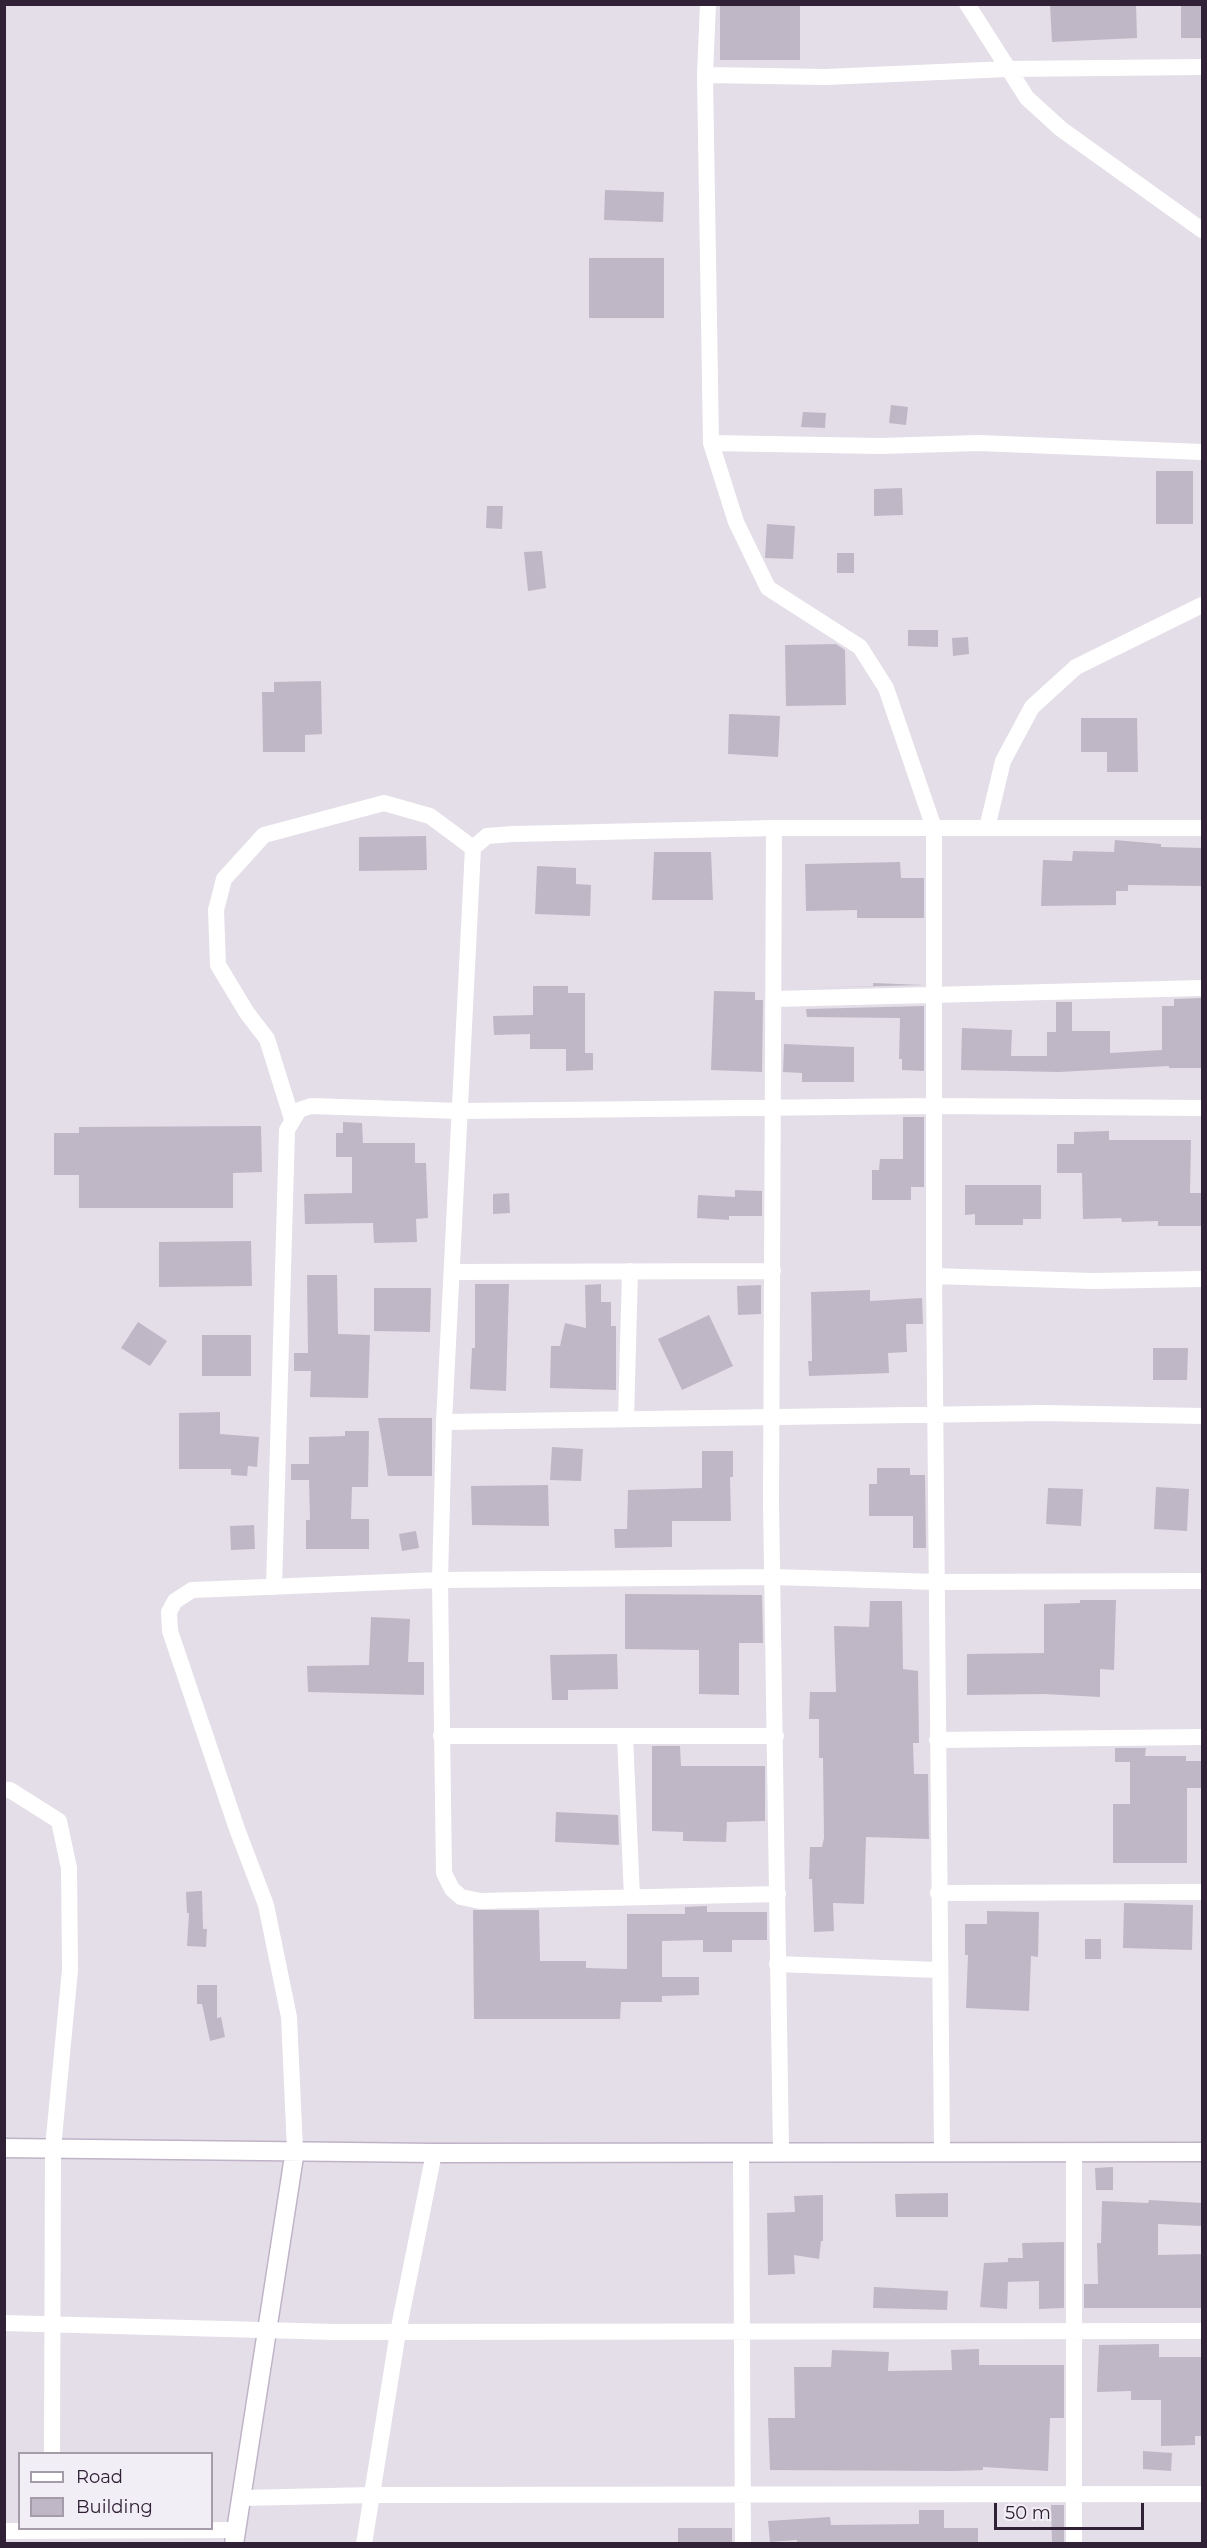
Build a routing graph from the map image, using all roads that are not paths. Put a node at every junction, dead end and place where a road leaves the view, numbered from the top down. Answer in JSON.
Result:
{"nodes":[{"id":1,"x":708,"y":4,"type":"edge"},
{"id":2,"x":967,"y":4,"type":"edge"},
{"id":3,"x":1203,"y":67,"type":"edge"},
{"id":4,"x":1007,"y":69,"type":"junction"},
{"id":5,"x":705,"y":75,"type":"junction"},
{"id":6,"x":1203,"y":230,"type":"edge"},
{"id":7,"x":711,"y":442,"type":"junction"},
{"id":8,"x":1203,"y":452,"type":"edge"},
{"id":9,"x":1203,"y":604,"type":"edge"},
{"id":10,"x":774,"y":828,"type":"junction"},
{"id":11,"x":934,"y":828,"type":"junction"},
{"id":12,"x":987,"y":828,"type":"junction"},
{"id":13,"x":1203,"y":828,"type":"edge"},
{"id":14,"x":473,"y":848,"type":"junction"},
{"id":15,"x":1203,"y":988,"type":"edge"},
{"id":16,"x":934,"y":996,"type":"junction"},
{"id":17,"x":775,"y":999,"type":"junction"},
{"id":18,"x":935,"y":1106,"type":"junction"},
{"id":19,"x":775,"y":1107,"type":"junction"},
{"id":20,"x":1203,"y":1108,"type":"edge"},
{"id":21,"x":459,"y":1111,"type":"junction"},
{"id":22,"x":292,"y":1119,"type":"junction"},
{"id":23,"x":773,"y":1270,"type":"junction"},
{"id":24,"x":630,"y":1271,"type":"junction"},
{"id":25,"x":452,"y":1272,"type":"junction"},
{"id":26,"x":934,"y":1276,"type":"junction"},
{"id":27,"x":1203,"y":1280,"type":"edge"},
{"id":28,"x":935,"y":1414,"type":"junction"},
{"id":29,"x":1203,"y":1416,"type":"edge"},
{"id":30,"x":772,"y":1417,"type":"junction"},
{"id":31,"x":626,"y":1419,"type":"junction"},
{"id":32,"x":444,"y":1422,"type":"junction"},
{"id":33,"x":773,"y":1577,"type":"junction"},
{"id":34,"x":440,"y":1580,"type":"junction"},
{"id":35,"x":1203,"y":1581,"type":"edge"},
{"id":36,"x":937,"y":1582,"type":"junction"},
{"id":37,"x":274,"y":1587,"type":"junction"},
{"id":38,"x":441,"y":1736,"type":"junction"},
{"id":39,"x":625,"y":1736,"type":"junction"},
{"id":40,"x":776,"y":1736,"type":"junction"},
{"id":41,"x":1203,"y":1737,"type":"edge"},
{"id":42,"x":937,"y":1740,"type":"junction"},
{"id":43,"x":4,"y":1790,"type":"edge"},
{"id":44,"x":1203,"y":1892,"type":"edge"},
{"id":45,"x":938,"y":1893,"type":"junction"},
{"id":46,"x":778,"y":1894,"type":"junction"},
{"id":47,"x":632,"y":1897,"type":"junction"},
{"id":48,"x":777,"y":1964,"type":"junction"},
{"id":49,"x":938,"y":1970,"type":"junction"},
{"id":50,"x":4,"y":2148,"type":"edge"},
{"id":51,"x":53,"y":2148,"type":"junction"},
{"id":52,"x":295,"y":2150,"type":"junction"},
{"id":53,"x":741,"y":2152,"type":"junction"},
{"id":54,"x":781,"y":2152,"type":"junction"},
{"id":55,"x":942,"y":2152,"type":"junction"},
{"id":56,"x":1203,"y":2152,"type":"edge"},
{"id":57,"x":434,"y":2153,"type":"junction"},
{"id":58,"x":1074,"y":2153,"type":"junction"},
{"id":59,"x":4,"y":2323,"type":"edge"},
{"id":60,"x":51,"y":2325,"type":"junction"},
{"id":61,"x":1075,"y":2330,"type":"junction"},
{"id":62,"x":268,"y":2331,"type":"junction"},
{"id":63,"x":740,"y":2331,"type":"junction"},
{"id":64,"x":1203,"y":2331,"type":"edge"},
{"id":65,"x":398,"y":2332,"type":"junction"},
{"id":66,"x":52,"y":2452,"type":"edge"},
{"id":67,"x":1074,"y":2493,"type":"junction"},
{"id":68,"x":1203,"y":2494,"type":"edge"},
{"id":69,"x":372,"y":2495,"type":"junction"},
{"id":70,"x":743,"y":2496,"type":"junction"},
{"id":71,"x":242,"y":2498,"type":"junction"},
{"id":72,"x":4,"y":2531,"type":"edge"},
{"id":73,"x":52,"y":2535,"type":"edge"},
{"id":74,"x":235,"y":2537,"type":"edge"},
{"id":75,"x":364,"y":2544,"type":"edge"},
{"id":76,"x":743,"y":2544,"type":"edge"},
{"id":77,"x":1074,"y":2544,"type":"edge"}],
"edges":[{"from":1,"to":5,"type":"street"},
{"from":2,"to":4,"type":"street"},
{"from":3,"to":4,"type":"street"},
{"from":4,"to":5,"type":"street"},
{"from":4,"to":6,"type":"street"},
{"from":5,"to":7,"type":"street"},
{"from":7,"to":8,"type":"street"},
{"from":7,"to":11,"type":"street"},
{"from":9,"to":12,"type":"street"},
{"from":10,"to":11,"type":"street"},
{"from":10,"to":14,"type":"street"},
{"from":10,"to":17,"type":"street"},
{"from":11,"to":12,"type":"street"},
{"from":11,"to":16,"type":"street"},
{"from":12,"to":13,"type":"street"},
{"from":14,"to":21,"type":"street"},
{"from":14,"to":22,"type":"street"},
{"from":15,"to":16,"type":"street"},
{"from":16,"to":17,"type":"street"},
{"from":16,"to":18,"type":"street"},
{"from":17,"to":19,"type":"street"},
{"from":18,"to":19,"type":"street"},
{"from":18,"to":20,"type":"street"},
{"from":18,"to":26,"type":"street"},
{"from":19,"to":21,"type":"street"},
{"from":19,"to":23,"type":"street"},
{"from":21,"to":22,"type":"street"},
{"from":21,"to":25,"type":"street"},
{"from":22,"to":37,"type":"street"},
{"from":23,"to":24,"type":"street"},
{"from":23,"to":30,"type":"street"},
{"from":24,"to":25,"type":"street"},
{"from":24,"to":31,"type":"street"},
{"from":25,"to":32,"type":"street"},
{"from":26,"to":27,"type":"street"},
{"from":26,"to":28,"type":"street"},
{"from":28,"to":29,"type":"street"},
{"from":28,"to":30,"type":"street"},
{"from":28,"to":36,"type":"street"},
{"from":30,"to":31,"type":"street"},
{"from":30,"to":33,"type":"street"},
{"from":31,"to":32,"type":"street"},
{"from":32,"to":34,"type":"street"},
{"from":33,"to":34,"type":"street"},
{"from":33,"to":36,"type":"street"},
{"from":33,"to":40,"type":"street"},
{"from":34,"to":37,"type":"street"},
{"from":34,"to":38,"type":"street"},
{"from":35,"to":36,"type":"street"},
{"from":36,"to":42,"type":"street"},
{"from":37,"to":52,"type":"street"},
{"from":38,"to":39,"type":"street"},
{"from":38,"to":47,"type":"street"},
{"from":39,"to":40,"type":"street"},
{"from":39,"to":47,"type":"street"},
{"from":40,"to":46,"type":"street"},
{"from":41,"to":42,"type":"street"},
{"from":42,"to":45,"type":"street"},
{"from":43,"to":51,"type":"street"},
{"from":44,"to":45,"type":"street"},
{"from":45,"to":49,"type":"street"},
{"from":46,"to":47,"type":"street"},
{"from":46,"to":48,"type":"street"},
{"from":48,"to":49,"type":"street"},
{"from":48,"to":54,"type":"street"},
{"from":49,"to":55,"type":"street"},
{"from":50,"to":51,"type":"street"},
{"from":51,"to":52,"type":"street"},
{"from":51,"to":60,"type":"street"},
{"from":52,"to":57,"type":"street"},
{"from":52,"to":62,"type":"street"},
{"from":53,"to":54,"type":"street"},
{"from":53,"to":57,"type":"street"},
{"from":53,"to":63,"type":"street"},
{"from":54,"to":55,"type":"street"},
{"from":55,"to":58,"type":"street"},
{"from":56,"to":58,"type":"street"},
{"from":57,"to":65,"type":"street"},
{"from":58,"to":61,"type":"street"},
{"from":59,"to":60,"type":"street"},
{"from":60,"to":62,"type":"street"},
{"from":60,"to":66,"type":"street"},
{"from":61,"to":63,"type":"street"},
{"from":61,"to":64,"type":"street"},
{"from":61,"to":67,"type":"street"},
{"from":62,"to":65,"type":"street"},
{"from":62,"to":71,"type":"street"},
{"from":63,"to":65,"type":"street"},
{"from":63,"to":70,"type":"street"},
{"from":65,"to":69,"type":"street"},
{"from":67,"to":68,"type":"street"},
{"from":67,"to":70,"type":"street"},
{"from":67,"to":77,"type":"street"},
{"from":69,"to":70,"type":"street"},
{"from":69,"to":71,"type":"street"},
{"from":69,"to":75,"type":"street"},
{"from":70,"to":76,"type":"street"},
{"from":71,"to":74,"type":"street"},
{"from":72,"to":73,"type":"street"},
{"from":73,"to":74,"type":"street"}]}
